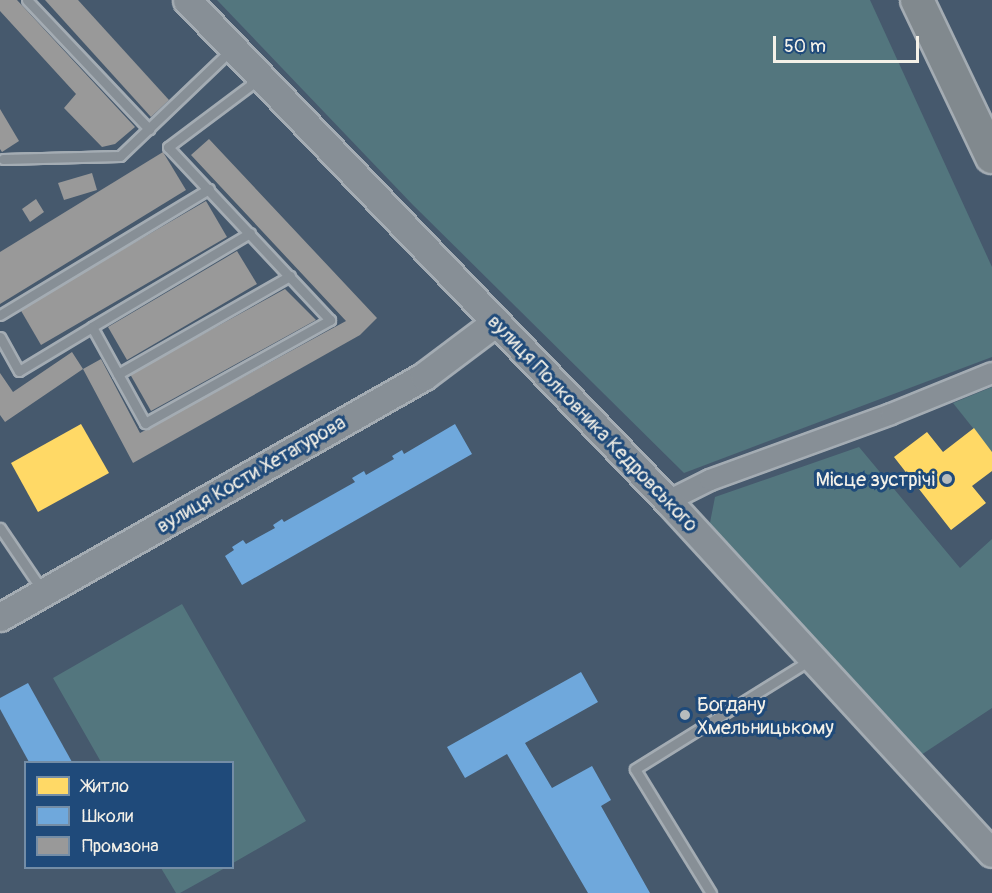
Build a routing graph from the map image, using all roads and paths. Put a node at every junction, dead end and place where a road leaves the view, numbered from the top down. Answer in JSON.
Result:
{"nodes":[{"id":1,"x":27,"y":0,"type":"edge"},
{"id":2,"x":187,"y":0,"type":"edge"},
{"id":3,"x":917,"y":0,"type":"edge"},
{"id":4,"x":233,"y":48,"type":"junction"},
{"id":5,"x":261,"y":77,"type":"junction"},
{"id":6,"x":149,"y":129,"type":"junction"},
{"id":7,"x":992,"y":157,"type":"edge"},
{"id":8,"x":3,"y":159,"type":"dead end"},
{"id":9,"x":209,"y":189,"type":"junction"},
{"id":10,"x":250,"y":233,"type":"junction"},
{"id":11,"x":290,"y":276,"type":"junction"},
{"id":12,"x":0,"y":315,"type":"edge"},
{"id":13,"x":496,"y":322,"type":"junction"},
{"id":14,"x":92,"y":327,"type":"junction"},
{"id":15,"x":0,"y":337,"type":"edge"},
{"id":16,"x":992,"y":373,"type":"edge"},
{"id":17,"x":118,"y":374,"type":"junction"},
{"id":18,"x":668,"y":501,"type":"junction"},
{"id":19,"x":0,"y":528,"type":"edge"},
{"id":20,"x":44,"y":592,"type":"junction"},
{"id":21,"x":0,"y":617,"type":"edge"},
{"id":22,"x":814,"y":657,"type":"junction"},
{"id":23,"x":992,"y":853,"type":"edge"},
{"id":24,"x":711,"y":893,"type":"edge"}],
"edges":[{"from":1,"to":6,"type":"lane"},
{"from":2,"to":4,"type":"street","name":"вулиця Полковника Кедровського"},
{"from":3,"to":7,"type":"main road"},
{"from":4,"to":5,"type":"street","name":"вулиця Полковника Кедровського"},
{"from":4,"to":6,"type":"lane"},
{"from":5,"to":9,"type":"lane"},
{"from":5,"to":13,"type":"street","name":"вулиця Полковника Кедровського"},
{"from":6,"to":8,"type":"lane"},
{"from":9,"to":10,"type":"lane"},
{"from":9,"to":12,"type":"lane"},
{"from":10,"to":11,"type":"lane"},
{"from":10,"to":14,"type":"lane"},
{"from":11,"to":17,"type":"lane"},
{"from":11,"to":17,"type":"lane"},
{"from":13,"to":18,"type":"street","name":"вулиця Полковника Кедровського"},
{"from":13,"to":20,"type":"street","name":"вулиця Кости Хетагурова"},
{"from":14,"to":15,"type":"lane"},
{"from":14,"to":17,"type":"lane"},
{"from":16,"to":18,"type":"street"},
{"from":18,"to":22,"type":"street","name":"вулиця Полковника Кедровського"},
{"from":19,"to":20,"type":"lane"},
{"from":20,"to":21,"type":"street","name":"вулиця Кости Хетагурова"},
{"from":22,"to":23,"type":"street","name":"вулиця Полковника Кедровського"},
{"from":22,"to":24,"type":"lane"}]}
